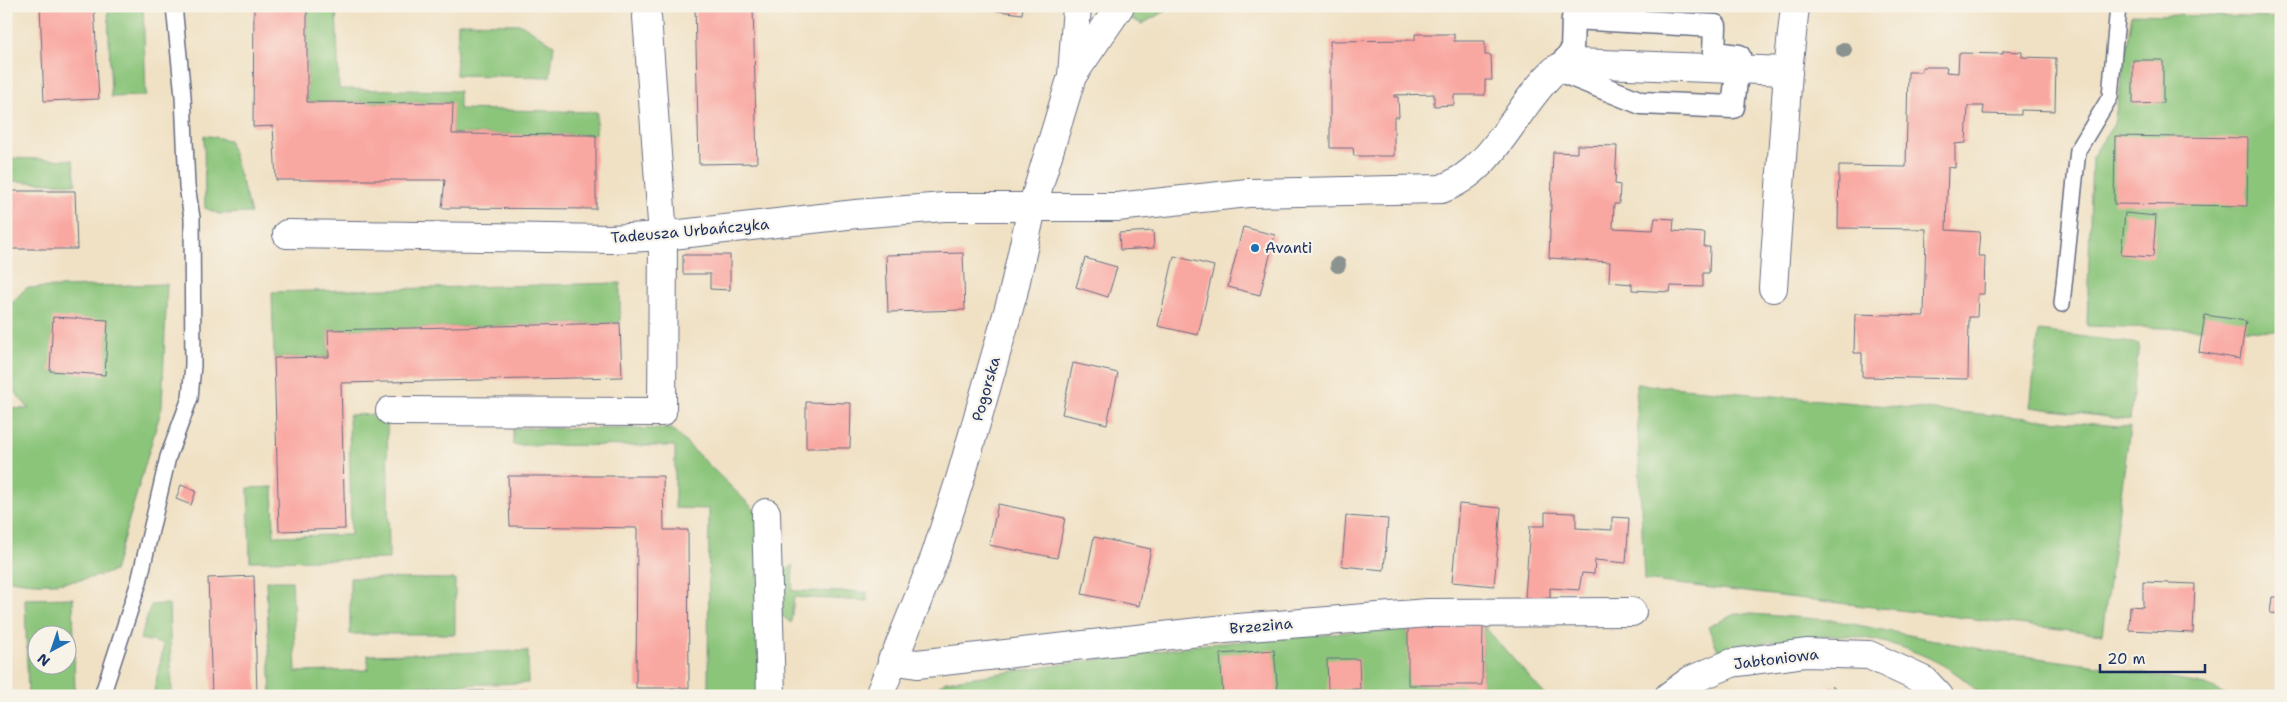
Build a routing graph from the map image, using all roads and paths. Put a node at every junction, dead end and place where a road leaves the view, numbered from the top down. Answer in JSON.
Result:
{"nodes":[{"id":1,"x":174,"y":6,"type":"edge"},
{"id":2,"x":1077,"y":6,"type":"edge"},
{"id":3,"x":1120,"y":6,"type":"edge"},
{"id":4,"x":1795,"y":6,"type":"edge"},
{"id":5,"x":2118,"y":6,"type":"edge"},
{"id":6,"x":647,"y":17,"type":"dead end"},
{"id":7,"x":1556,"y":69,"type":"junction"},
{"id":8,"x":1738,"y":69,"type":"junction"},
{"id":9,"x":1788,"y":70,"type":"junction"},
{"id":10,"x":1072,"y":76,"type":"junction"},
{"id":11,"x":1032,"y":208,"type":"junction"},
{"id":12,"x":287,"y":234,"type":"dead end"},
{"id":13,"x":663,"y":236,"type":"junction"},
{"id":14,"x":1773,"y":288,"type":"dead end"},
{"id":15,"x":2062,"y":304,"type":"dead end"},
{"id":16,"x":390,"y":411,"type":"dead end"},
{"id":17,"x":766,"y":513,"type":"dead end"},
{"id":18,"x":1632,"y":612,"type":"dead end"},
{"id":19,"x":892,"y":660,"type":"junction"},
{"id":20,"x":102,"y":696,"type":"edge"},
{"id":21,"x":771,"y":696,"type":"edge"},
{"id":22,"x":879,"y":696,"type":"edge"},
{"id":23,"x":1669,"y":696,"type":"edge"},
{"id":24,"x":1940,"y":696,"type":"edge"}],
"edges":[{"from":1,"to":20,"type":"lane"},
{"from":2,"to":10,"type":"street","name":"Pogorska"},
{"from":3,"to":10,"type":"street","name":"Pogorska"},
{"from":4,"to":9,"type":"street"},
{"from":5,"to":15,"type":"lane"},
{"from":6,"to":13,"type":"street"},
{"from":7,"to":8,"type":"street"},
{"from":7,"to":8,"type":"street"},
{"from":7,"to":8,"type":"street"},
{"from":7,"to":11,"type":"street","name":"Tadeusza Urbańczyka"},
{"from":8,"to":9,"type":"street"},
{"from":9,"to":14,"type":"street"},
{"from":10,"to":11,"type":"street","name":"Pogorska"},
{"from":11,"to":13,"type":"street","name":"Tadeusza Urbańczyka"},
{"from":11,"to":19,"type":"street","name":"Pogorska"},
{"from":12,"to":13,"type":"street","name":"Tadeusza Urbańczyka"},
{"from":13,"to":16,"type":"street"},
{"from":17,"to":21,"type":"street"},
{"from":18,"to":19,"type":"street","name":"Brzezina"},
{"from":19,"to":22,"type":"street","name":"Pogorska"},
{"from":23,"to":24,"type":"street","name":"Jabłoniowa"}]}
